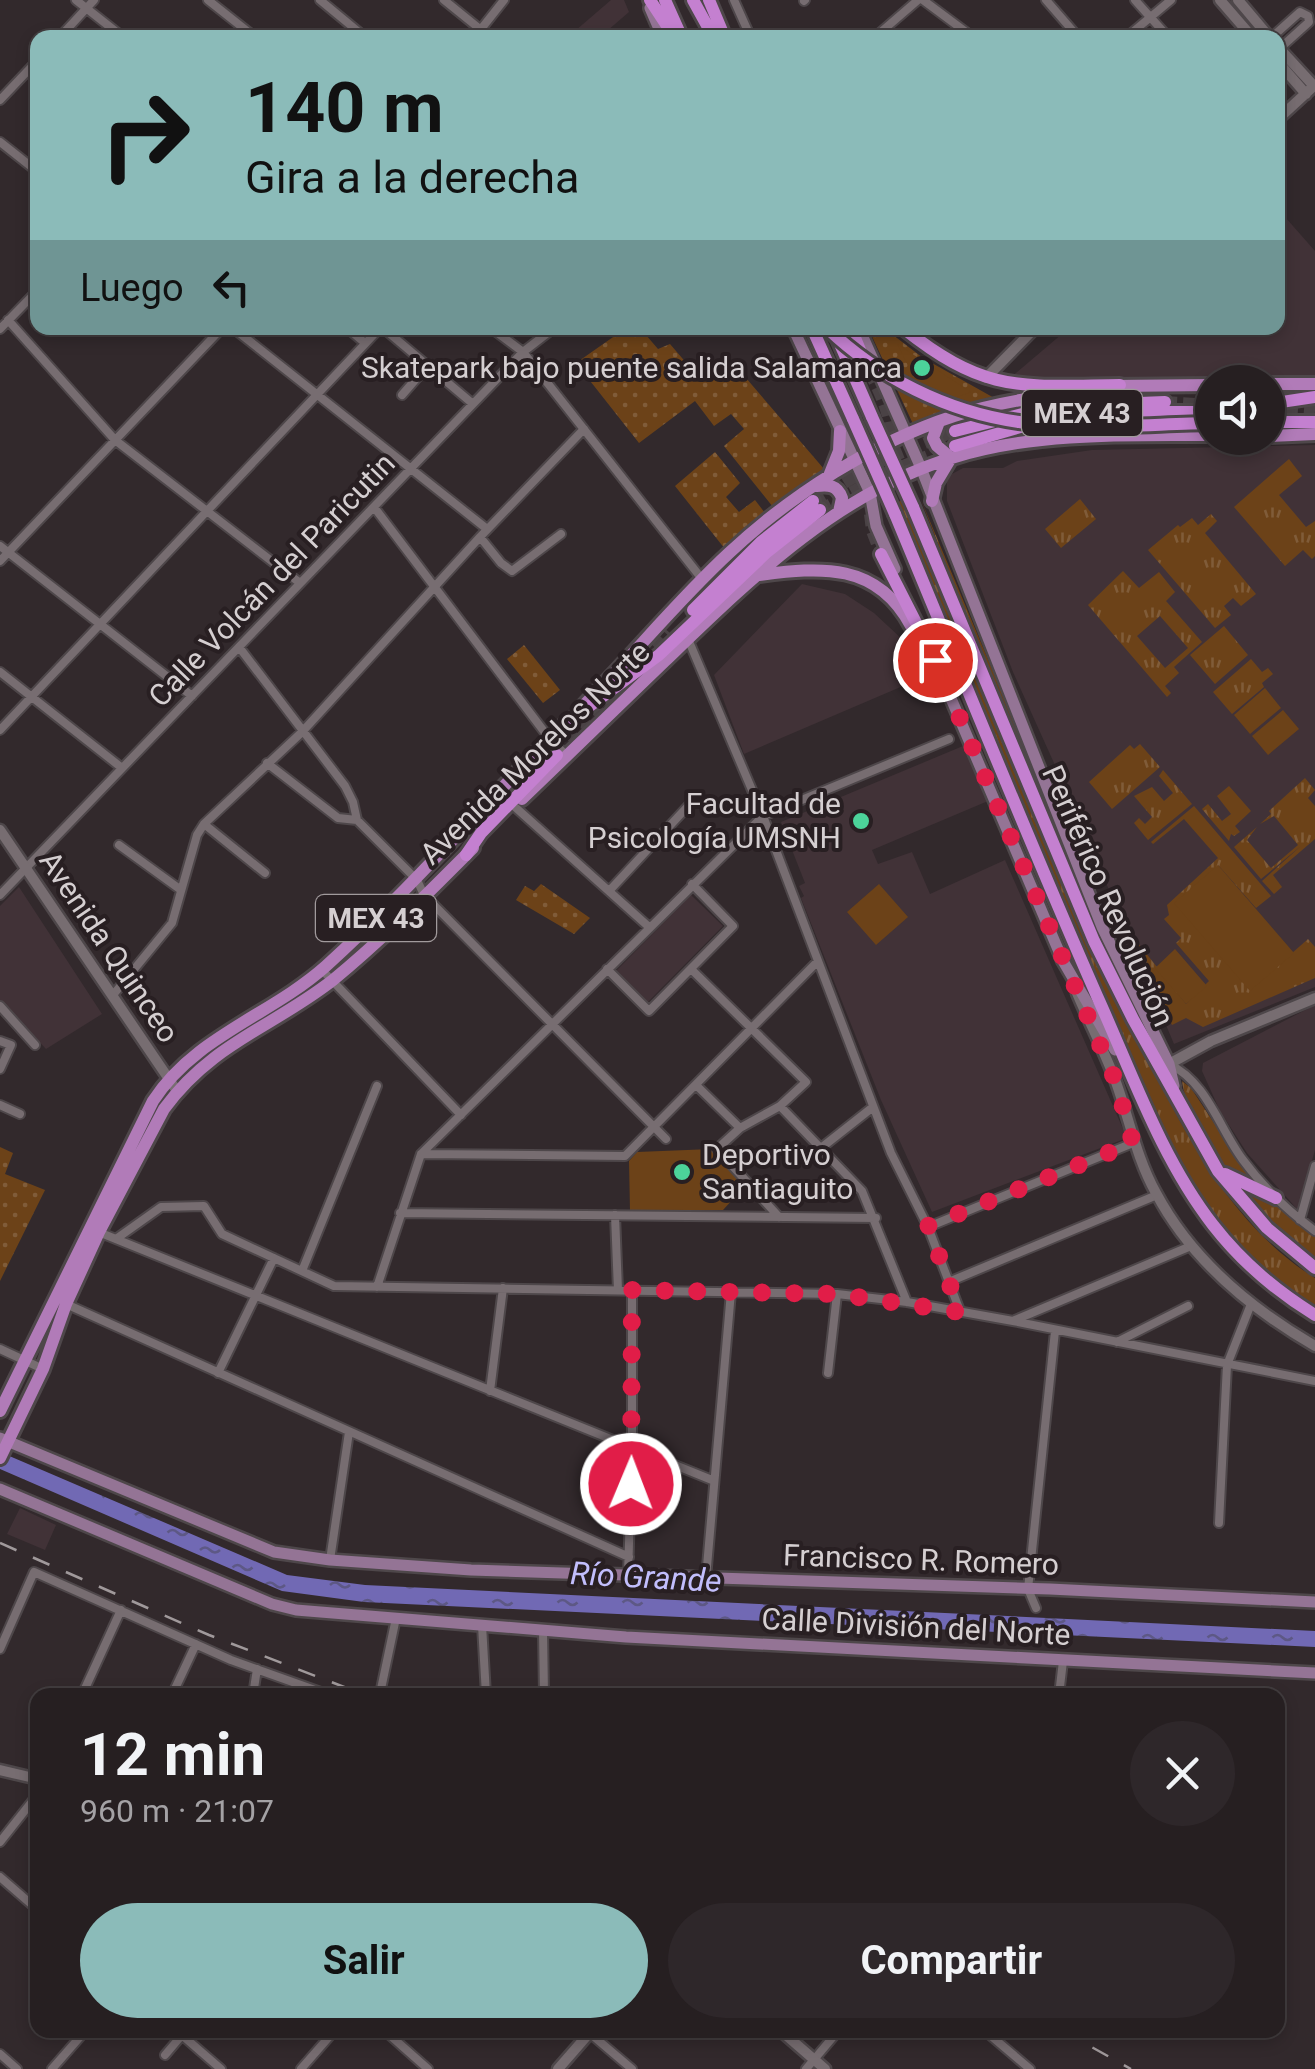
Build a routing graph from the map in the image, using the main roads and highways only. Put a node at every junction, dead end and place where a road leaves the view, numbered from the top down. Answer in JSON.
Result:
{"nodes":[{"id":1,"x":648,"y":0,"type":"edge"},
{"id":2,"x":663,"y":0,"type":"edge"},
{"id":3,"x":690,"y":0,"type":"edge"},
{"id":4,"x":712,"y":0,"type":"edge"},
{"id":5,"x":668,"y":30,"type":"edge"},
{"id":6,"x":671,"y":30,"type":"edge"},
{"id":7,"x":700,"y":30,"type":"edge"},
{"id":8,"x":709,"y":30,"type":"edge"},
{"id":9,"x":725,"y":30,"type":"edge"},
{"id":10,"x":796,"y":335,"type":"edge"},
{"id":11,"x":815,"y":335,"type":"edge"},
{"id":12,"x":833,"y":335,"type":"edge"},
{"id":13,"x":838,"y":335,"type":"edge"},
{"id":14,"x":853,"y":335,"type":"edge"},
{"id":15,"x":862,"y":335,"type":"edge"},
{"id":16,"x":913,"y":335,"type":"edge"},
{"id":17,"x":860,"y":350,"type":"tunnel mouth"},
{"id":18,"x":1285,"y":384,"type":"edge"},
{"id":19,"x":1315,"y":384,"type":"edge"},
{"id":20,"x":1120,"y":385,"type":"junction"},
{"id":21,"x":1195,"y":385,"type":"edge"},
{"id":22,"x":1315,"y":396,"type":"edge"},
{"id":23,"x":1285,"y":401,"type":"edge"},
{"id":24,"x":1165,"y":402,"type":"tunnel mouth"},
{"id":25,"x":1195,"y":412,"type":"edge"},
{"id":26,"x":940,"y":422,"type":"junction"},
{"id":27,"x":1195,"y":422,"type":"edge"},
{"id":28,"x":1285,"y":422,"type":"edge"},
{"id":29,"x":1315,"y":422,"type":"edge"},
{"id":30,"x":840,"y":431,"type":"junction"},
{"id":31,"x":1315,"y":434,"type":"edge"},
{"id":32,"x":906,"y":435,"type":"junction"},
{"id":33,"x":1195,"y":435,"type":"edge"},
{"id":34,"x":1285,"y":435,"type":"edge"},
{"id":35,"x":953,"y":445,"type":"junction"},
{"id":36,"x":855,"y":461,"type":"junction"},
{"id":37,"x":921,"y":468,"type":"junction"},
{"id":38,"x":829,"y":477,"type":"junction"},
{"id":39,"x":870,"y":493,"type":"junction"},
{"id":40,"x":816,"y":499,"type":"junction"},
{"id":41,"x":932,"y":501,"type":"junction"},
{"id":42,"x":838,"y":512,"type":"junction"},
{"id":43,"x":881,"y":554,"type":"tunnel mouth"},
{"id":44,"x":756,"y":576,"type":"junction"},
{"id":45,"x":670,"y":634,"type":"tunnel mouth"},
{"id":46,"x":935,"y":660,"type":"junction"},
{"id":47,"x":947,"y":688,"type":"junction"},
{"id":48,"x":554,"y":733,"type":"junction"},
{"id":49,"x":562,"y":755,"type":"junction"},
{"id":50,"x":466,"y":855,"type":"junction"},
{"id":51,"x":327,"y":975,"type":"junction"},
{"id":52,"x":1176,"y":1095,"type":"junction"},
{"id":53,"x":1142,"y":1097,"type":"junction"},
{"id":54,"x":1218,"y":1171,"type":"junction"},
{"id":55,"x":1276,"y":1198,"type":"road end"},
{"id":56,"x":95,"y":1231,"type":"junction"},
{"id":57,"x":1315,"y":1268,"type":"edge"},
{"id":58,"x":61,"y":1302,"type":"junction"},
{"id":59,"x":1315,"y":1315,"type":"edge"},
{"id":60,"x":0,"y":1411,"type":"edge"},
{"id":61,"x":3,"y":1447,"type":"edge"},
{"id":62,"x":0,"y":1488,"type":"edge"},
{"id":63,"x":1315,"y":1602,"type":"edge"},
{"id":64,"x":1315,"y":1674,"type":"edge"}],
"edges":[{"from":1,"to":5,"type":"highway"},
{"from":2,"to":6,"type":"highway"},
{"from":3,"to":7,"type":"highway"},
{"from":3,"to":8,"type":"highway"},
{"from":4,"to":9,"type":"highway"},
{"from":10,"to":30,"type":"main road","name":"Periférico Revolución"},
{"from":11,"to":53,"type":"highway","name":"Periférico Revolución","bridge":true},
{"from":12,"to":52,"type":"highway","name":"Periférico Revolución","bridge":true},
{"from":13,"to":27,"type":"highway","bridge":true},
{"from":14,"to":17,"type":"highway"},
{"from":15,"to":32,"type":"main road"},
{"from":16,"to":20,"type":"highway"},
{"from":18,"to":19,"type":"main road"},
{"from":20,"to":21,"type":"main road","name":"Avenida Morelos Norte"},
{"from":20,"to":26,"type":"main road","name":"Avenida Morelos Norte"},
{"from":22,"to":23,"type":"highway"},
{"from":24,"to":35,"type":"highway","number":"MEX 43"},
{"from":25,"to":35,"type":"highway","number":"MEX 43"},
{"from":26,"to":32,"type":"main road","name":"Avenida Morelos Norte"},
{"from":26,"to":35,"type":"main road"},
{"from":28,"to":29,"type":"highway"},
{"from":30,"to":36,"type":"main road","name":"Periférico Revolución"},
{"from":30,"to":38,"type":"main road"},
{"from":31,"to":34,"type":"main road"},
{"from":32,"to":36,"type":"main road","name":"Avenida Morelos Norte"},
{"from":32,"to":37,"type":"main road"},
{"from":33,"to":35,"type":"main road","name":"Avenida Morelos Norte"},
{"from":35,"to":37,"type":"main road","name":"Avenida Morelos Norte"},
{"from":35,"to":41,"type":"main road"},
{"from":36,"to":38,"type":"main road","name":"Avenida Morelos Norte"},
{"from":36,"to":39,"type":"main road","name":"Periférico Revolución"},
{"from":37,"to":39,"type":"main road","name":"Avenida Morelos Norte"},
{"from":37,"to":41,"type":"main road"},
{"from":38,"to":40,"type":"main road","name":"Avenida Morelos Norte"},
{"from":39,"to":42,"type":"main road","name":"Avenida Morelos Norte"},
{"from":39,"to":46,"type":"main road","name":"Periférico Revolución"},
{"from":40,"to":42,"type":"main road"},
{"from":40,"to":45,"type":"highway"},
{"from":40,"to":48,"type":"highway","number":"MEX 43"},
{"from":40,"to":48,"type":"main road","name":"Avenida Morelos Norte"},
{"from":41,"to":52,"type":"main road"},
{"from":42,"to":44,"type":"main road","name":"Avenida Morelos Norte"},
{"from":43,"to":46,"type":"highway"},
{"from":44,"to":47,"type":"main road"},
{"from":44,"to":49,"type":"main road","name":"Avenida Morelos Norte"},
{"from":46,"to":47,"type":"main road","name":"Periférico Revolución"},
{"from":47,"to":53,"type":"main road","name":"Periférico Revolución"},
{"from":48,"to":51,"type":"main road","name":"Avenida Morelos Norte","number":"MEX 43"},
{"from":49,"to":50,"type":"main road","name":"Avenida Morelos Norte"},
{"from":49,"to":50,"type":"highway","number":"MEX 43"},
{"from":50,"to":51,"type":"main road","name":"Avenida Morelos Norte","number":"MEX 43"},
{"from":51,"to":56,"type":"main road","name":"Avenida Morelos Norte","number":"MEX 43"},
{"from":51,"to":56,"type":"main road","name":"Avenida Morelos Norte","number":"MEX 43"},
{"from":52,"to":54,"type":"highway","name":"Periférico Revolución"},
{"from":53,"to":59,"type":"highway","name":"Periférico Revolución"},
{"from":54,"to":55,"type":"highway"},
{"from":54,"to":57,"type":"highway","name":"Periférico Revolución"},
{"from":56,"to":58,"type":"main road","name":"Avenida Morelos Norte","number":"MEX 43"},
{"from":58,"to":60,"type":"main road","name":"Avenida Morelos Norte","number":"MEX 43"},
{"from":58,"to":61,"type":"main road","name":"Avenida Morelos Norte","number":"MEX 43"},
{"from":61,"to":63,"type":"main road","name":"Francisco R. Romero"},
{"from":62,"to":64,"type":"main road","name":"Calle División del Norte"}]}
